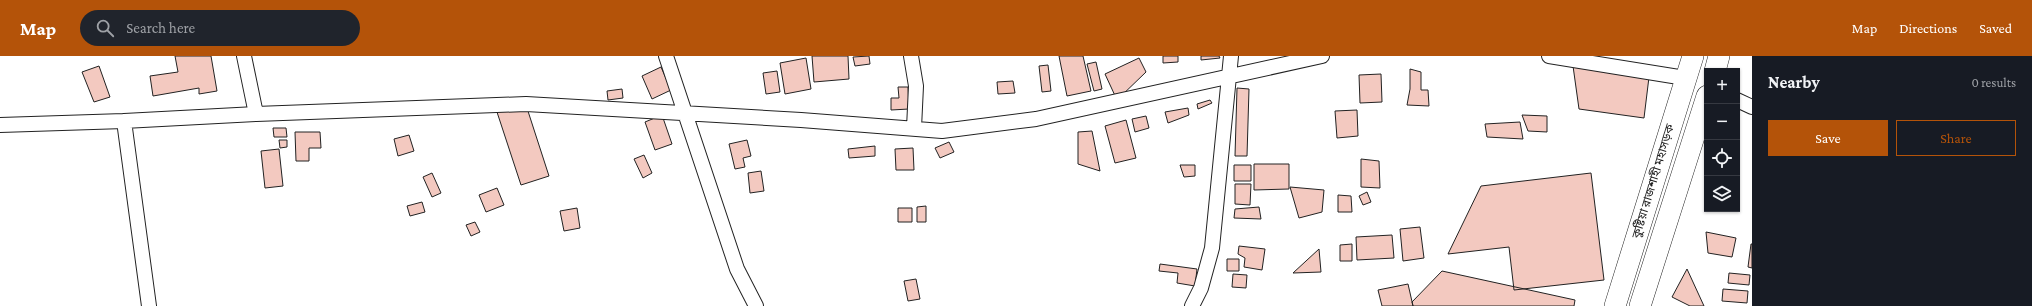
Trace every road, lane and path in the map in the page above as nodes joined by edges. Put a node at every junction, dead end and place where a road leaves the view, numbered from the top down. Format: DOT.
graph roads {
  1 [pos="244,56"];
  2 [pos="666,56"];
  3 [pos="911,56"];
  4 [pos="1231,56"];
  5 [pos="1322,56"];
  6 [pos="1550,56"];
  7 [pos="1693,56"];
  8 [pos="1719,56"];
  9 [pos="1716,68"];
  10 [pos="1230,77"];
  11 [pos="1685,78"];
  12 [pos="1740,101"];
  13 [pos="1704,104"];
  14 [pos="1752,107"];
  15 [pos="686,113"];
  16 [pos="256,114"];
  17 [pos="124,121"];
  18 [pos="0,125"];
  19 [pos="914,128"];
  20 [pos="149,306"];
  21 [pos="756,306"];
  22 [pos="1192,306"];
  23 [pos="1615,306"];
  24 [pos="1640,306"];
  1 -- 16 [label="street"];
  2 -- 15 [label="street"];
  3 -- 19 [label="street"];
  4 -- 10 [label="street"];
  5 -- 10 [label="street"];
  6 -- 11 [label="street"];
  7 -- 11 [label="highway, কুষ্টিয়া রাজশাহী মহাসড়ক"];
  8 -- 9 [label="highway"];
  10 -- 19 [label="street"];
  10 -- 22 [label="street"];
  11 -- 23 [label="highway, কুষ্টিয়া রাজশাহী মহাসড়ক"];
  12 -- 14 [label="street"];
  13 -- 24 [label="highway, কুষ্টিয়া রাজশাহী মহাসড়ক"];
  15 -- 16 [label="street"];
  15 -- 19 [label="street"];
  15 -- 21 [label="street"];
  16 -- 17 [label="street"];
  17 -- 18 [label="street"];
  17 -- 20 [label="street"];
}
